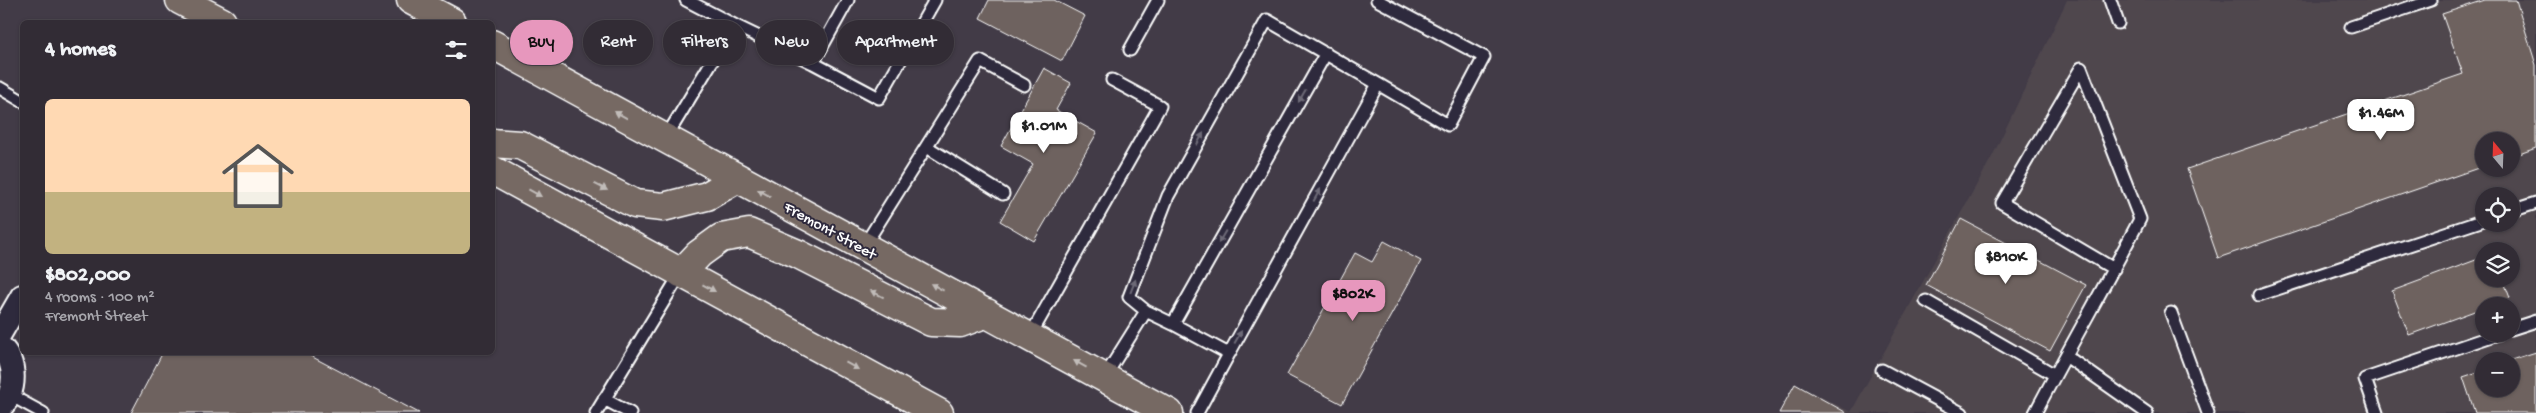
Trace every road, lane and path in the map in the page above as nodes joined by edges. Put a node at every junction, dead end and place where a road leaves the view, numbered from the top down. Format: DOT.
graph roads {
  1 [pos="411,0"];
  2 [pos="686,0"];
  3 [pos="848,0"];
  4 [pos="935,0"];
  5 [pos="1158,0"];
  6 [pos="1377,0"];
  7 [pos="2110,0"];
  8 [pos="2431,0"];
  9 [pos="187,10"];
  10 [pos="216,20"];
  11 [pos="448,20"];
  12 [pos="724,20"];
  13 [pos="2118,23"];
  14 [pos="2351,27"];
  15 [pos="827,38"];
  16 [pos="495,46"];
  17 [pos="1130,50"];
  18 [pos="1326,53"];
  19 [pos="710,65"];
  20 [pos="817,65"];
  21 [pos="1112,80"];
  22 [pos="1378,84"];
  23 [pos="1024,85"];
  24 [pos="0,88"];
  25 [pos="20,100"];
  26 [pos="665,138"];
  27 [pos="495,143"];
  28 [pos="927,147"];
  29 [pos="495,172"];
  30 [pos="738,178"];
  31 [pos="1004,194"];
  32 [pos="2536,203"];
  33 [pos="2520,208"];
  34 [pos="2475,223"];
  35 [pos="864,247"];
  36 [pos="2114,269"];
  37 [pos="681,273"];
  38 [pos="2259,295"];
  39 [pos="20,299"];
  40 [pos="1926,301"];
  41 [pos="1146,311"];
  42 [pos="2171,313"];
  43 [pos="987,314"];
  44 [pos="2536,320"];
  45 [pos="1173,324"];
  46 [pos="2520,326"];
  47 [pos="0,334"];
  48 [pos="1030,336"];
  49 [pos="2475,342"];
  50 [pos="0,346"];
  51 [pos="1229,354"];
  52 [pos="2066,356"];
  53 [pos="1882,370"];
  54 [pos="2055,375"];
  55 [pos="1104,378"];
  56 [pos="604,399"];
  57 [pos="5,401"];
  58 [pos="43,413"];
  59 [pos="596,413"];
  60 [pos="630,413"];
  61 [pos="939,413"];
  62 [pos="1169,413"];
  63 [pos="1197,413"];
  64 [pos="1962,413"];
  65 [pos="2035,413"];
  66 [pos="2147,413"];
  67 [pos="2208,413"];
  68 [pos="2377,413"];
  1 -- 11 [label="main road"];
  2 -- 12 [label="lane"];
  3 -- 15 [label="lane"];
  4 -- 20 [label="lane"];
  5 -- 17 [label="lane"];
  6 -- 22 [label="lane"];
  7 -- 13 [label="lane"];
  8 -- 14 [label="lane"];
  9 -- 10 [label="main road"];
  26 -- 16 [label="main road, Fremont Street, one-way"];
  18 -- 22 [label="lane"];
  41 -- 18 [label="lane, one-way"];
  18 -- 45 [label="lane, one-way"];
  19 -- 26 [label="lane"];
  21 -- 48 [label="lane"];
  51 -- 22 [label="lane, one-way"];
  23 -- 28 [label="lane"];
  24 -- 25 [label="lane"];
  26 -- 30 [label="main road, Fremont Street"];
  27 -- 30 [label="main road, one-way"];
  28 -- 31 [label="lane"];
  28 -- 35 [label="lane"];
  29 -- 37 [label="main road, one-way"];
  35 -- 30 [label="main road, Fremont Street, one-way"];
  32 -- 33 [label="lane"];
  34 -- 38 [label="lane"];
  43 -- 35 [label="main road, Fremont Street, one-way"];
  36 -- 36 [label="lane"];
  36 -- 52 [label="lane"];
  43 -- 37 [label="main road, one-way"];
  37 -- 56 [label="lane"];
  37 -- 61 [label="main road, one-way"];
  39 -- 47 [label="street"];
  40 -- 54 [label="lane"];
  41 -- 45 [label="lane"];
  41 -- 55 [label="lane"];
  42 -- 67 [label="lane"];
  43 -- 48 [label="main road, Fremont Street"];
  44 -- 46 [label="lane"];
  45 -- 51 [label="lane"];
  55 -- 48 [label="main road, Fremont Street, one-way"];
  49 -- 68 [label="lane"];
  50 -- 57 [label="street"];
  51 -- 63 [label="lane"];
  52 -- 54 [label="lane"];
  52 -- 66 [label="lane"];
  53 -- 64 [label="lane"];
  54 -- 65 [label="lane"];
  55 -- 62 [label="main road, Fremont Street"];
  56 -- 59 [label="lane"];
  56 -- 60 [label="lane"];
  57 -- 58 [label="lane"];
}
